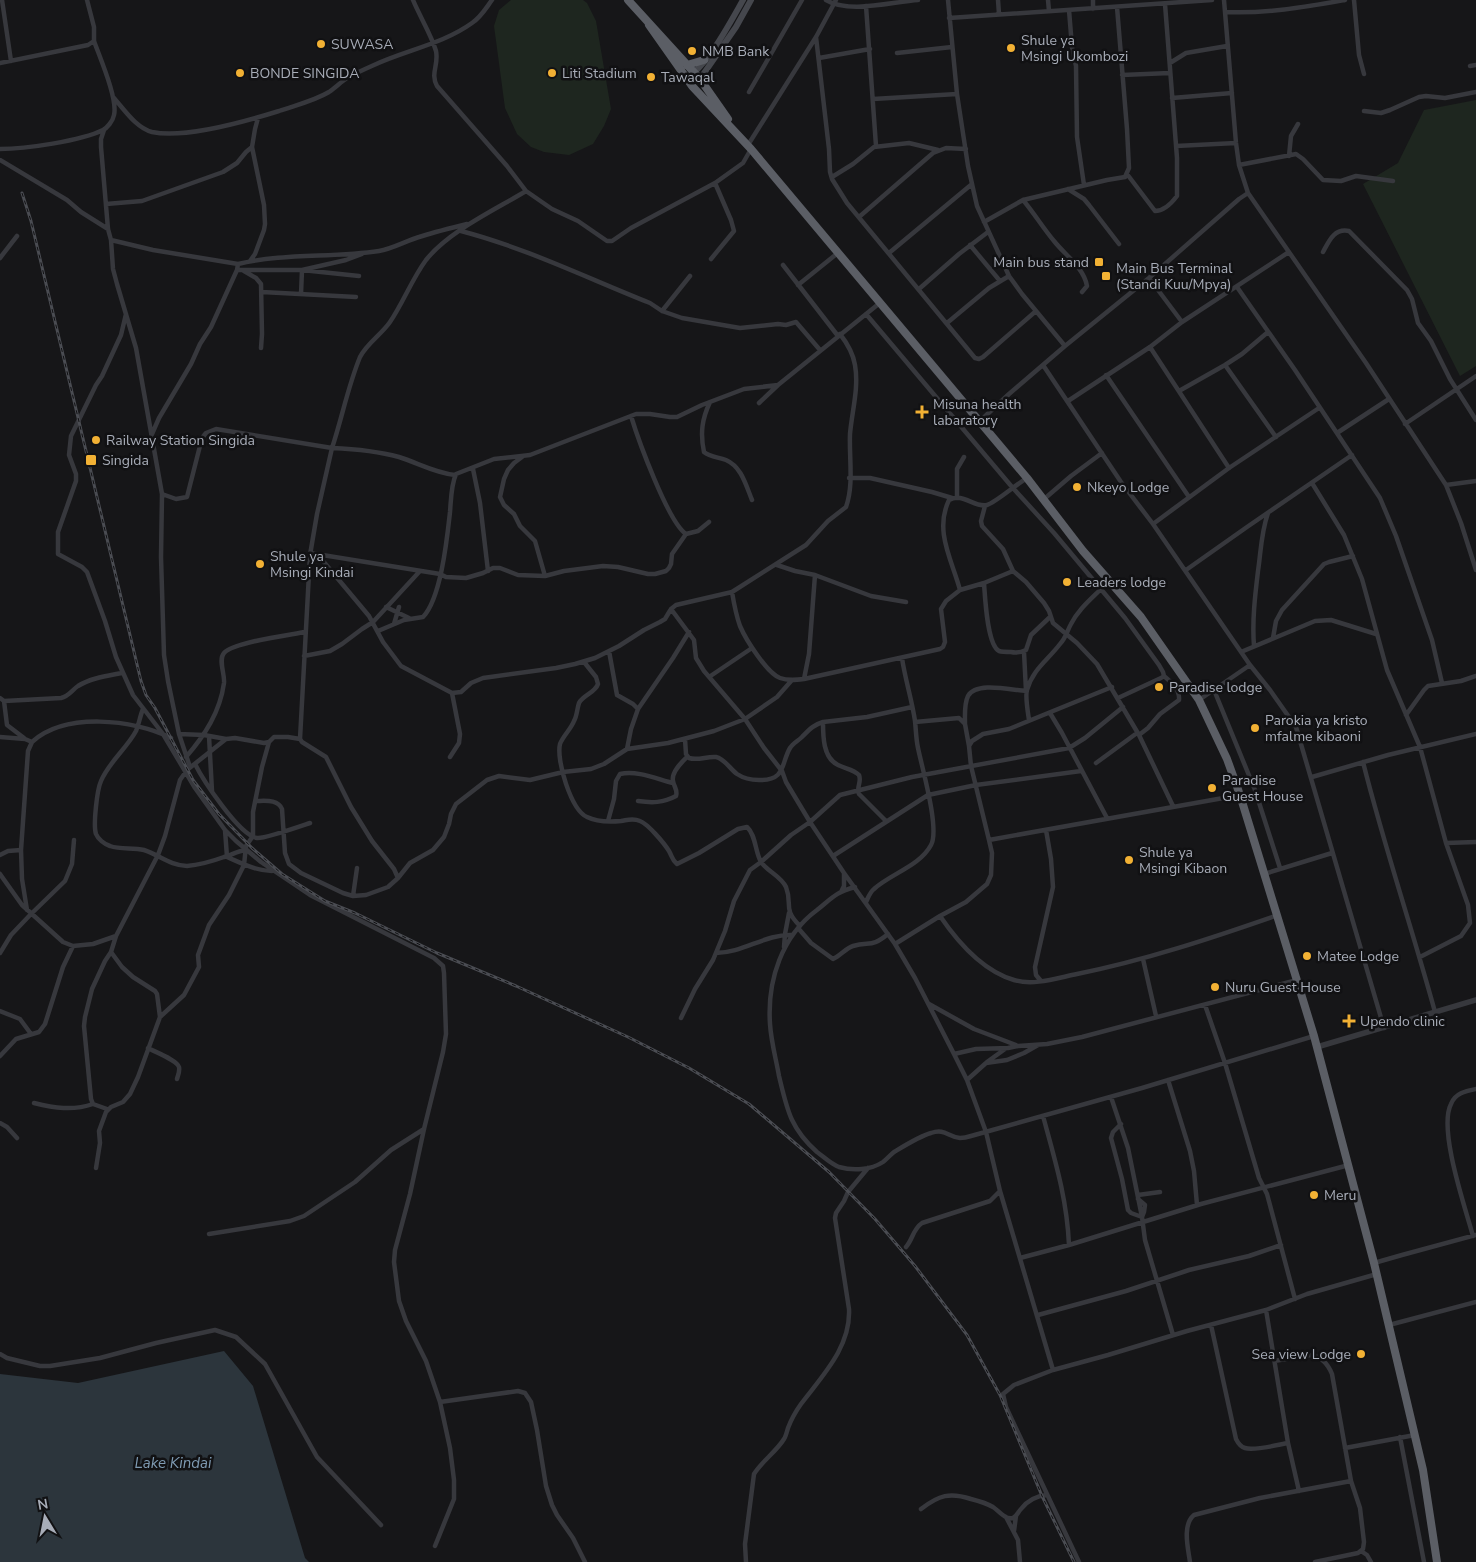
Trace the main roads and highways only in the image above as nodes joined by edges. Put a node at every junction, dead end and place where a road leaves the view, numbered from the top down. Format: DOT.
graph roads {
  1 [pos="628,0"];
  2 [pos="743,0"];
  3 [pos="751,0"];
  4 [pos="649,25"];
  5 [pos="704,60"];
  6 [pos="687,66"];
  7 [pos="694,73"];
  8 [pos="686,78"];
  9 [pos="700,79"];
  10 [pos="737,133"];
  11 [pos="1437,1562"];
  1 -- 4 [label="highway"];
  2 -- 5 [label="main road"];
  3 -- 9 [label="main road"];
  4 -- 6 [label="highway"];
  4 -- 8 [label="highway"];
  5 -- 6 [label="highway"];
  5 -- 7 [label="main road"];
  6 -- 7 [label="highway"];
  7 -- 8 [label="main road"];
  7 -- 9 [label="highway"];
  8 -- 10 [label="highway"];
  9 -- 10 [label="highway"];
  10 -- 11 [label="highway"];
}
